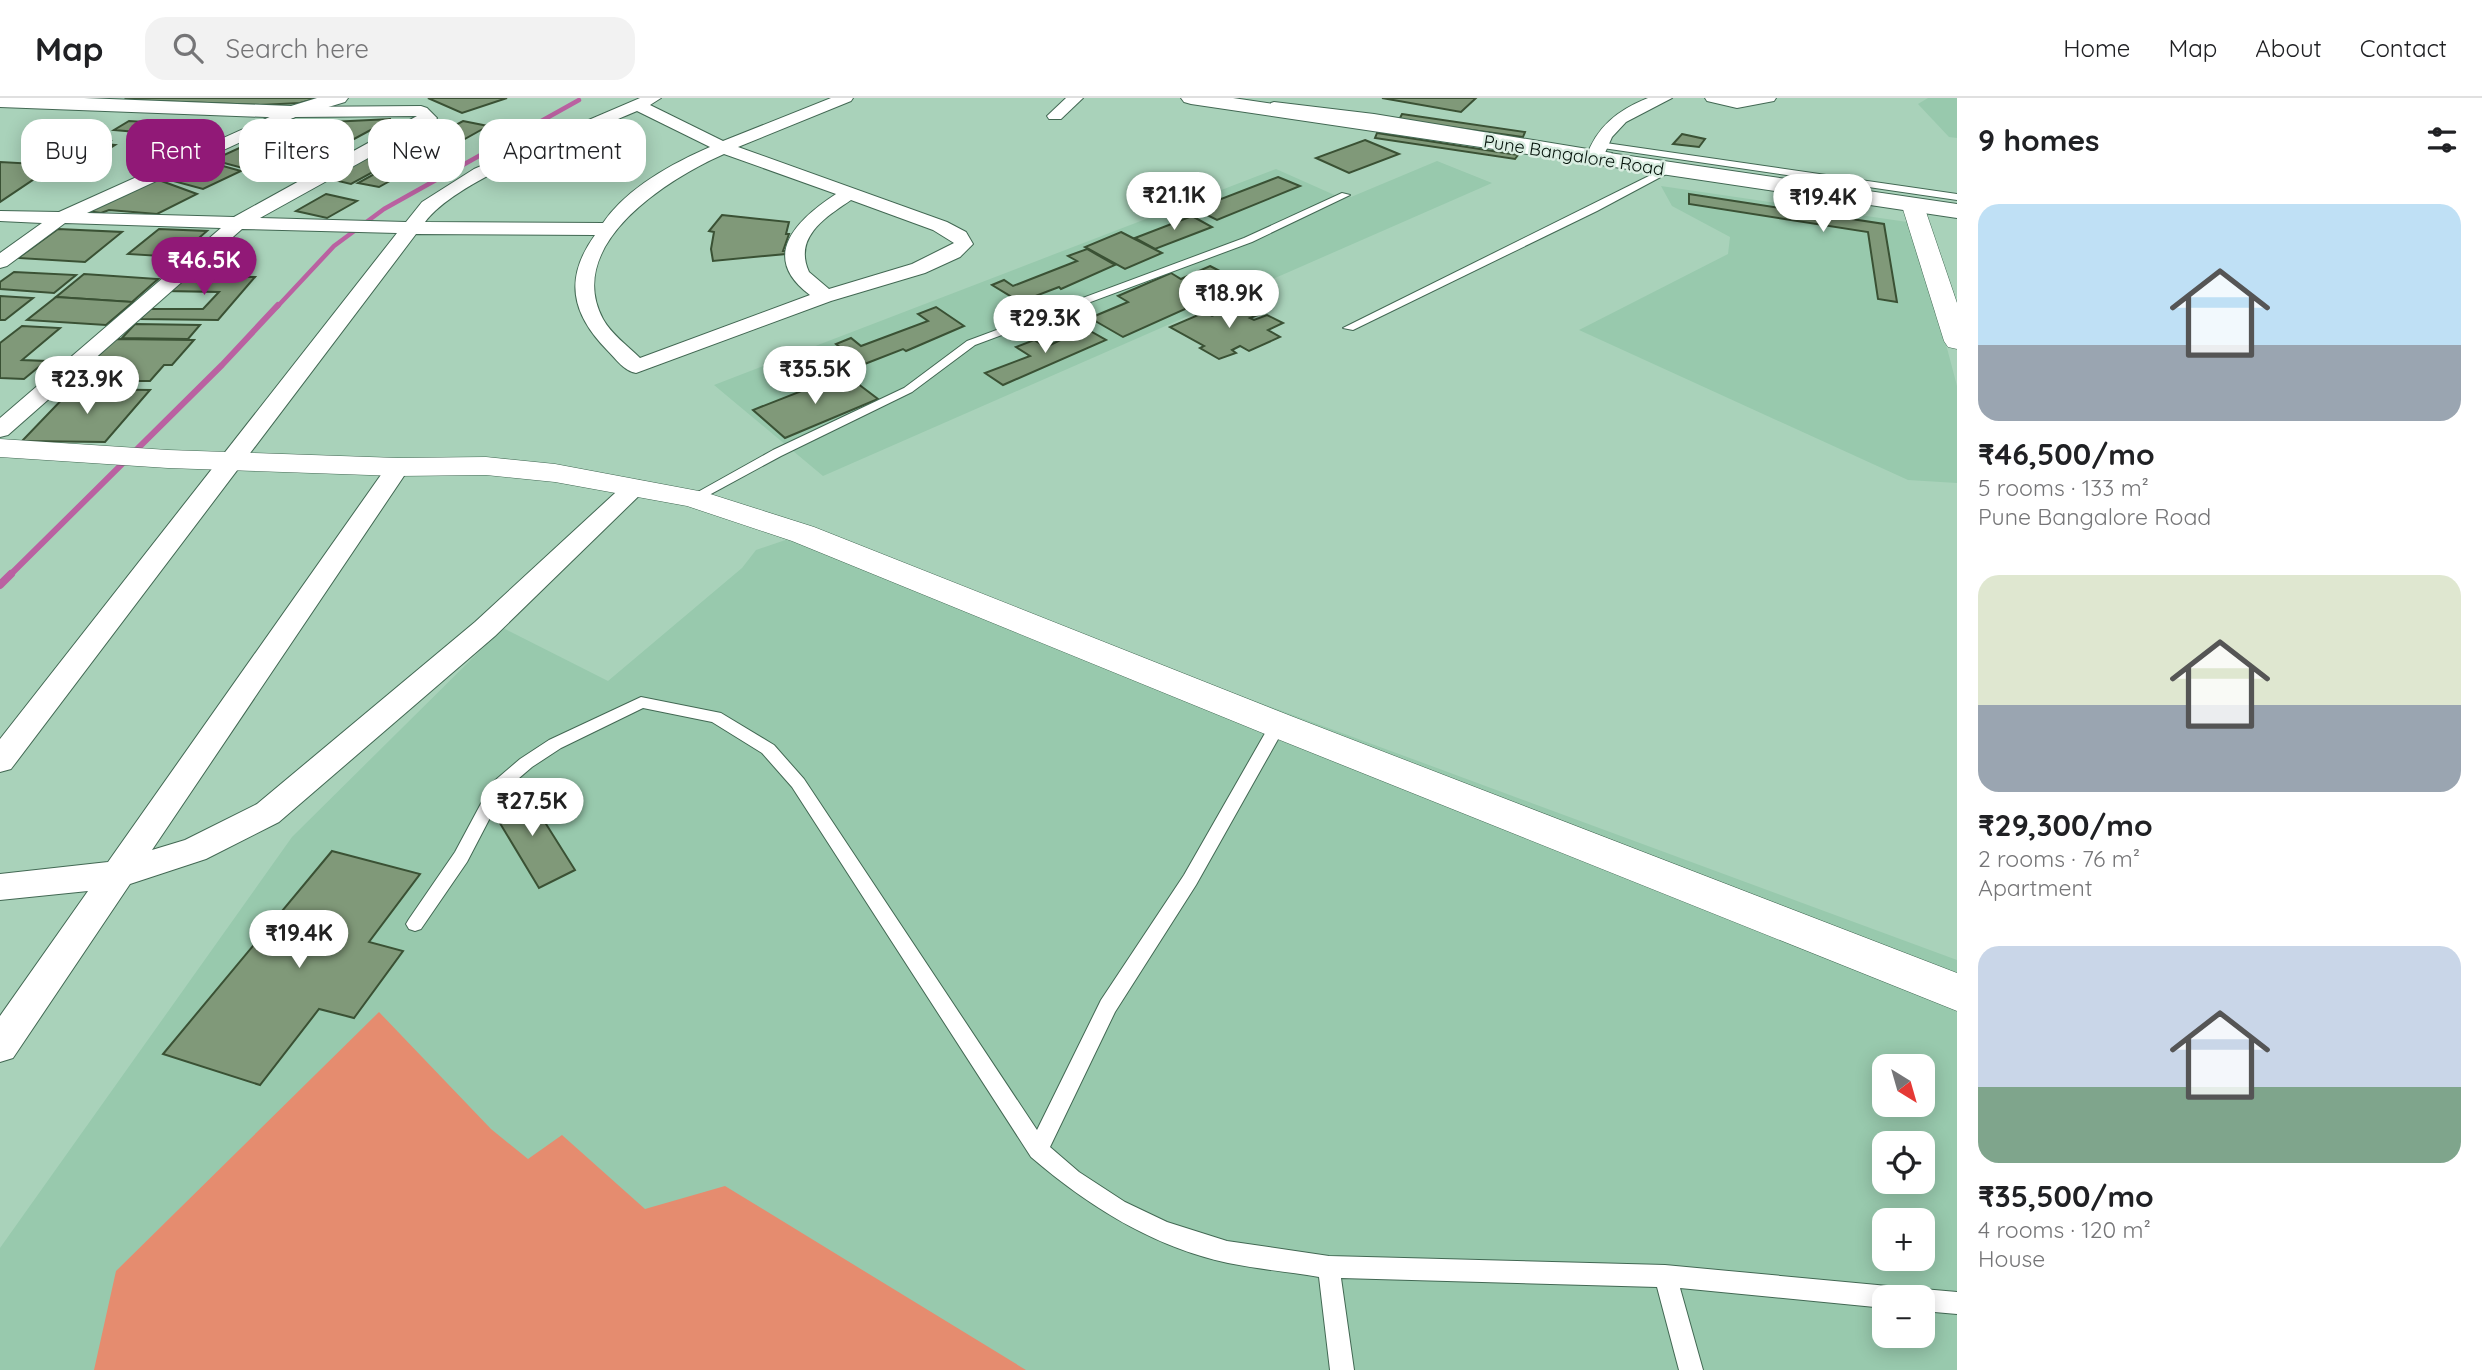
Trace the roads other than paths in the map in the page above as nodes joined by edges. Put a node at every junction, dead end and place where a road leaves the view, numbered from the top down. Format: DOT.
graph roads {
  1 [pos="338,98"];
  2 [pos="845,98"];
  3 [pos="1075,98"];
  4 [pos="1191,98"];
  5 [pos="1226,98"];
  6 [pos="1281,98"];
  7 [pos="1330,98"];
  8 [pos="1664,98"];
  9 [pos="1713,98"];
  10 [pos="1768,98"];
  11 [pos="0,101"];
  12 [pos="645,102"];
  13 [pos="292,112"];
  14 [pos="1055,116"];
  15 [pos="724,148"];
  16 [pos="1597,148"];
  17 [pos="1667,170"];
  18 [pos="1957,191"];
  19 [pos="848,194"];
  20 [pos="1345,195"];
  21 [pos="1957,197"];
  22 [pos="1957,204"];
  23 [pos="1913,206"];
  24 [pos="1957,211"];
  25 [pos="0,216"];
  26 [pos="59,219"];
  27 [pos="239,222"];
  28 [pos="402,228"];
  29 [pos="605,229"];
  30 [pos="0,262"];
  31 [pos="826,296"];
  32 [pos="1349,328"];
  33 [pos="1957,341"];
  34 [pos="0,430"];
  35 [pos="0,448"];
  36 [pos="90,454"];
  37 [pos="168,459"];
  38 [pos="231,461"];
  39 [pos="398,467"];
  40 [pos="636,487"];
  41 [pos="694,498"];
  42 [pos="1278,725"];
  43 [pos="0,761"];
  44 [pos="119,874"];
  45 [pos="0,887"];
  46 [pos="415,924"];
  47 [pos="1957,992"];
  48 [pos="0,1046"];
  49 [pos="1038,1150"];
  50 [pos="1329,1268"];
  51 [pos="1665,1276"];
  52 [pos="1872,1295"];
  53 [pos="1935,1301"];
  54 [pos="1957,1303"];
  55 [pos="1342,1370"];
  56 [pos="1691,1370"];
  1 -- 13 [label="main road"];
  2 -- 15 [label="street"];
  3 -- 14 [label="street"];
  4 -- 16 [label="main road, Pune Bangalore Road"];
  5 -- 16 [label="lane"];
  6 -- 16 [label="lane"];
  7 -- 16 [label="main road, Pune Bangalore Road"];
  8 -- 16 [label="street"];
  9 -- 10 [label="street"];
  11 -- 13 [label="main road"];
  12 -- 15 [label="street"];
  12 -- 28 [label="street"];
  13 -- 26 [label="street"];
  13 -- 27 [label="street"];
  15 -- 19 [label="street"];
  15 -- 29 [label="street"];
  16 -- 17 [label="main road, Pune Bangalore Road"];
  16 -- 18 [label="main road, Pune Bangalore Road"];
  16 -- 21 [label="lane"];
  16 -- 22 [label="lane"];
  17 -- 23 [label="main road, Pune Bangalore Road"];
  17 -- 32 [label="lane"];
  19 -- 31 [label="street"];
  19 -- 31 [label="street"];
  20 -- 41 [label="lane"];
  23 -- 24 [label="main road, Pune Bangalore Road"];
  23 -- 33 [label="street"];
  25 -- 26 [label="street"];
  26 -- 27 [label="street"];
  26 -- 30 [label="street"];
  27 -- 28 [label="street"];
  27 -- 34 [label="street"];
  28 -- 29 [label="street"];
  28 -- 38 [label="street"];
  29 -- 31 [label="street"];
  35 -- 36 [label="street"];
  36 -- 37 [label="street"];
  37 -- 38 [label="street"];
  38 -- 39 [label="street"];
  38 -- 43 [label="street"];
  39 -- 40 [label="street"];
  39 -- 44 [label="street"];
  40 -- 41 [label="street"];
  40 -- 44 [label="street"];
  41 -- 42 [label="street"];
  42 -- 47 [label="street"];
  42 -- 49 [label="lane"];
  44 -- 45 [label="street"];
  44 -- 48 [label="street"];
  46 -- 49 [label="lane"];
  49 -- 50 [label="lane"];
  50 -- 51 [label="lane"];
  50 -- 55 [label="lane"];
  51 -- 52 [label="lane"];
  51 -- 56 [label="lane"];
  53 -- 54 [label="lane"];
}
